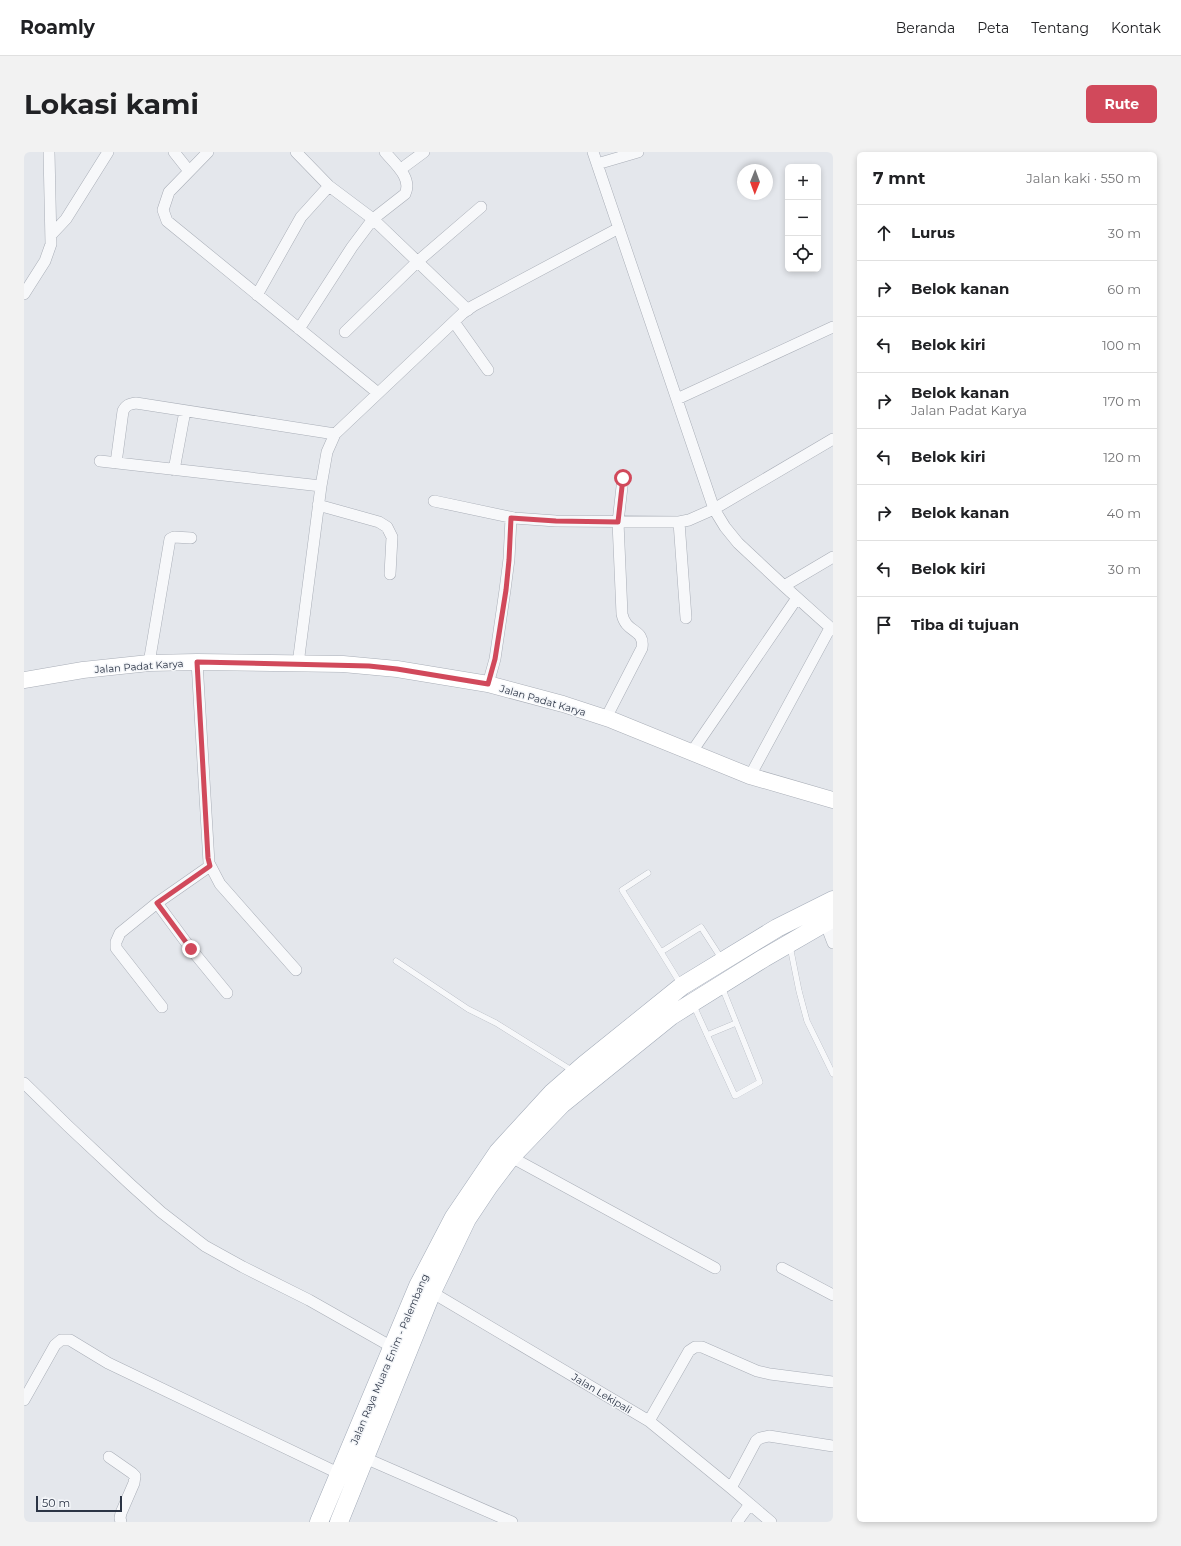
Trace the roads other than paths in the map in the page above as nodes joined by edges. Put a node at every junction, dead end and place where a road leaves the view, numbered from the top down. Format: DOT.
graph roads {
  1 [pos="49,152"];
  2 [pos="108,152"];
  3 [pos="174,152"];
  4 [pos="208,152"];
  5 [pos="296,152"];
  6 [pos="385,152"];
  7 [pos="424,152"];
  8 [pos="593,152"];
  9 [pos="638,152"];
  10 [pos="597,164"];
  11 [pos="401,170"];
  12 [pos="189,171"];
  13 [pos="330,186"];
  14 [pos="481,207"];
  15 [pos="373,219"];
  16 [pos="619,228"];
  17 [pos="51,235"];
  18 [pos="417,262"];
  19 [pos="24,294"];
  20 [pos="258,295"];
  21 [pos="468,310"];
  22 [pos="454,322"];
  23 [pos="833,327"];
  24 [pos="299,329"];
  25 [pos="345,332"];
  26 [pos="488,370"];
  27 [pos="378,393"];
  28 [pos="677,399"];
  29 [pos="185,411"];
  30 [pos="335,434"];
  31 [pos="833,439"];
  32 [pos="100,461"];
  33 [pos="116,463"];
  34 [pos="174,470"];
  35 [pos="623,478"];
  36 [pos="321,486"];
  37 [pos="434,501"];
  38 [pos="318,505"];
  39 [pos="714,509"];
  40 [pos="511,518"];
  41 [pos="618,522"];
  42 [pos="679,522"];
  43 [pos="191,538"];
  44 [pos="833,558"];
  45 [pos="390,574"];
  46 [pos="784,586"];
  47 [pos="797,598"];
  48 [pos="686,618"];
  49 [pos="832,629"];
  50 [pos="197,662"];
  51 [pos="149,663"];
  52 [pos="298,664"];
  53 [pos="24,680"];
  54 [pos="488,684"];
  55 [pos="606,718"];
  56 [pos="691,753"];
  57 [pos="750,776"];
  58 [pos="833,800"];
  59 [pos="210,866"];
  60 [pos="648,873"];
  61 [pos="833,900"];
  62 [pos="157,903"];
  63 [pos="829,920"];
  64 [pos="790,943"];
  65 [pos="833,943"];
  66 [pos="661,952"];
  67 [pos="723,961"];
  68 [pos="396,962"];
  69 [pos="296,970"];
  70 [pos="721,985"];
  71 [pos="228,993"];
  72 [pos="687,995"];
  73 [pos="162,1007"];
  74 [pos="736,1023"];
  75 [pos="707,1036"];
  76 [pos="575,1072"];
  77 [pos="833,1074"];
  78 [pos="24,1083"];
  79 [pos="511,1157"];
  80 [pos="715,1268"];
  81 [pos="782,1268"];
  82 [pos="425,1289"];
  83 [pos="833,1295"];
  84 [pos="392,1347"];
  85 [pos="833,1382"];
  86 [pos="24,1400"];
  87 [pos="649,1421"];
  88 [pos="833,1446"];
  89 [pos="109,1457"];
  90 [pos="364,1458"];
  91 [pos="340,1474"];
  92 [pos="731,1488"];
  93 [pos="750,1504"];
  94 [pos="121,1522"];
  95 [pos="319,1522"];
  96 [pos="339,1522"];
  97 [pos="512,1522"];
  98 [pos="737,1522"];
  99 [pos="771,1522"];
  1 -- 17 [label="street"];
  2 -- 17 [label="street"];
  3 -- 12 [label="street"];
  4 -- 12 [label="street"];
  5 -- 13 [label="street"];
  6 -- 11 [label="street"];
  7 -- 11 [label="street"];
  8 -- 10 [label="street"];
  9 -- 10 [label="street"];
  10 -- 16 [label="street"];
  11 -- 15 [label="street"];
  12 -- 20 [label="street"];
  13 -- 15 [label="street"];
  13 -- 20 [label="street"];
  14 -- 18 [label="street"];
  15 -- 18 [label="street"];
  15 -- 24 [label="street"];
  16 -- 21 [label="street"];
  16 -- 28 [label="street"];
  17 -- 19 [label="street"];
  18 -- 21 [label="street"];
  18 -- 25 [label="street"];
  20 -- 24 [label="street"];
  21 -- 22 [label="street"];
  22 -- 26 [label="street"];
  22 -- 27 [label="street"];
  23 -- 28 [label="street"];
  24 -- 27 [label="street"];
  27 -- 30 [label="street"];
  28 -- 39 [label="street"];
  29 -- 30 [label="street"];
  29 -- 33 [label="street"];
  29 -- 34 [label="street"];
  30 -- 36 [label="street"];
  31 -- 39 [label="street"];
  32 -- 33 [label="street"];
  33 -- 34 [label="street"];
  34 -- 36 [label="street"];
  35 -- 41 [label="street"];
  36 -- 38 [label="street"];
  37 -- 40 [label="street"];
  38 -- 45 [label="street"];
  38 -- 52 [label="street"];
  39 -- 42 [label="street"];
  39 -- 46 [label="street"];
  40 -- 41 [label="street"];
  40 -- 54 [label="street"];
  41 -- 42 [label="street"];
  41 -- 55 [label="street"];
  42 -- 48 [label="street"];
  43 -- 51 [label="street"];
  44 -- 46 [label="street"];
  46 -- 47 [label="street"];
  47 -- 49 [label="street"];
  47 -- 56 [label="street"];
  49 -- 57 [label="street"];
  50 -- 51 [label="street, Jalan Padat Karya"];
  50 -- 52 [label="street, Jalan Padat Karya"];
  50 -- 59 [label="street"];
  51 -- 53 [label="street, Jalan Padat Karya"];
  52 -- 54 [label="street, Jalan Padat Karya"];
  54 -- 55 [label="street, Jalan Padat Karya"];
  55 -- 56 [label="street, Jalan Padat Karya"];
  56 -- 57 [label="street, Jalan Padat Karya"];
  57 -- 58 [label="street, Jalan Padat Karya"];
  59 -- 62 [label="street"];
  59 -- 69 [label="street"];
  60 -- 66 [label="lane"];
  61 -- 67 [label="main road, Jalan Raya Muara Enim - Palembang"];
  62 -- 71 [label="street"];
  62 -- 73 [label="street"];
  63 -- 64 [label="main road, Jalan Raya Muara Enim - Palembang"];
  63 -- 65 [label="street"];
  64 -- 70 [label="main road, Jalan Raya Muara Enim - Palembang"];
  64 -- 77 [label="lane"];
  66 -- 67 [label="lane"];
  66 -- 72 [label="lane"];
  67 -- 72 [label="main road, Jalan Raya Muara Enim - Palembang"];
  68 -- 76 [label="lane"];
  70 -- 72 [label="main road, Jalan Raya Muara Enim - Palembang"];
  70 -- 74 [label="lane"];
  72 -- 75 [label="lane"];
  72 -- 76 [label="main road, Jalan Raya Muara Enim - Palembang"];
  72 -- 79 [label="main road, Jalan Raya Muara Enim - Palembang"];
  74 -- 75 [label="lane"];
  74 -- 75 [label="lane"];
  76 -- 82 [label="main road, Jalan Raya Muara Enim - Palembang"];
  78 -- 84 [label="street"];
  79 -- 80 [label="street"];
  79 -- 82 [label="main road, Jalan Raya Muara Enim - Palembang"];
  81 -- 83 [label="street"];
  82 -- 84 [label="main road, Jalan Raya Muara Enim - Palembang"];
  82 -- 87 [label="street, Jalan Lekipali"];
  82 -- 90 [label="main road, Jalan Raya Muara Enim - Palembang"];
  84 -- 91 [label="main road, Jalan Raya Muara Enim - Palembang"];
  85 -- 87 [label="street"];
  86 -- 91 [label="street"];
  87 -- 92 [label="street, Jalan Lekipali"];
  88 -- 92 [label="street"];
  89 -- 94 [label="street"];
  90 -- 96 [label="main road, Jalan Raya Muara Enim - Palembang"];
  90 -- 97 [label="street"];
  91 -- 95 [label="main road, Jalan Raya Muara Enim - Palembang"];
  92 -- 93 [label="street, Jalan Lekipali"];
  93 -- 98 [label="street"];
  93 -- 99 [label="street, Jalan Lekipali"];
}
